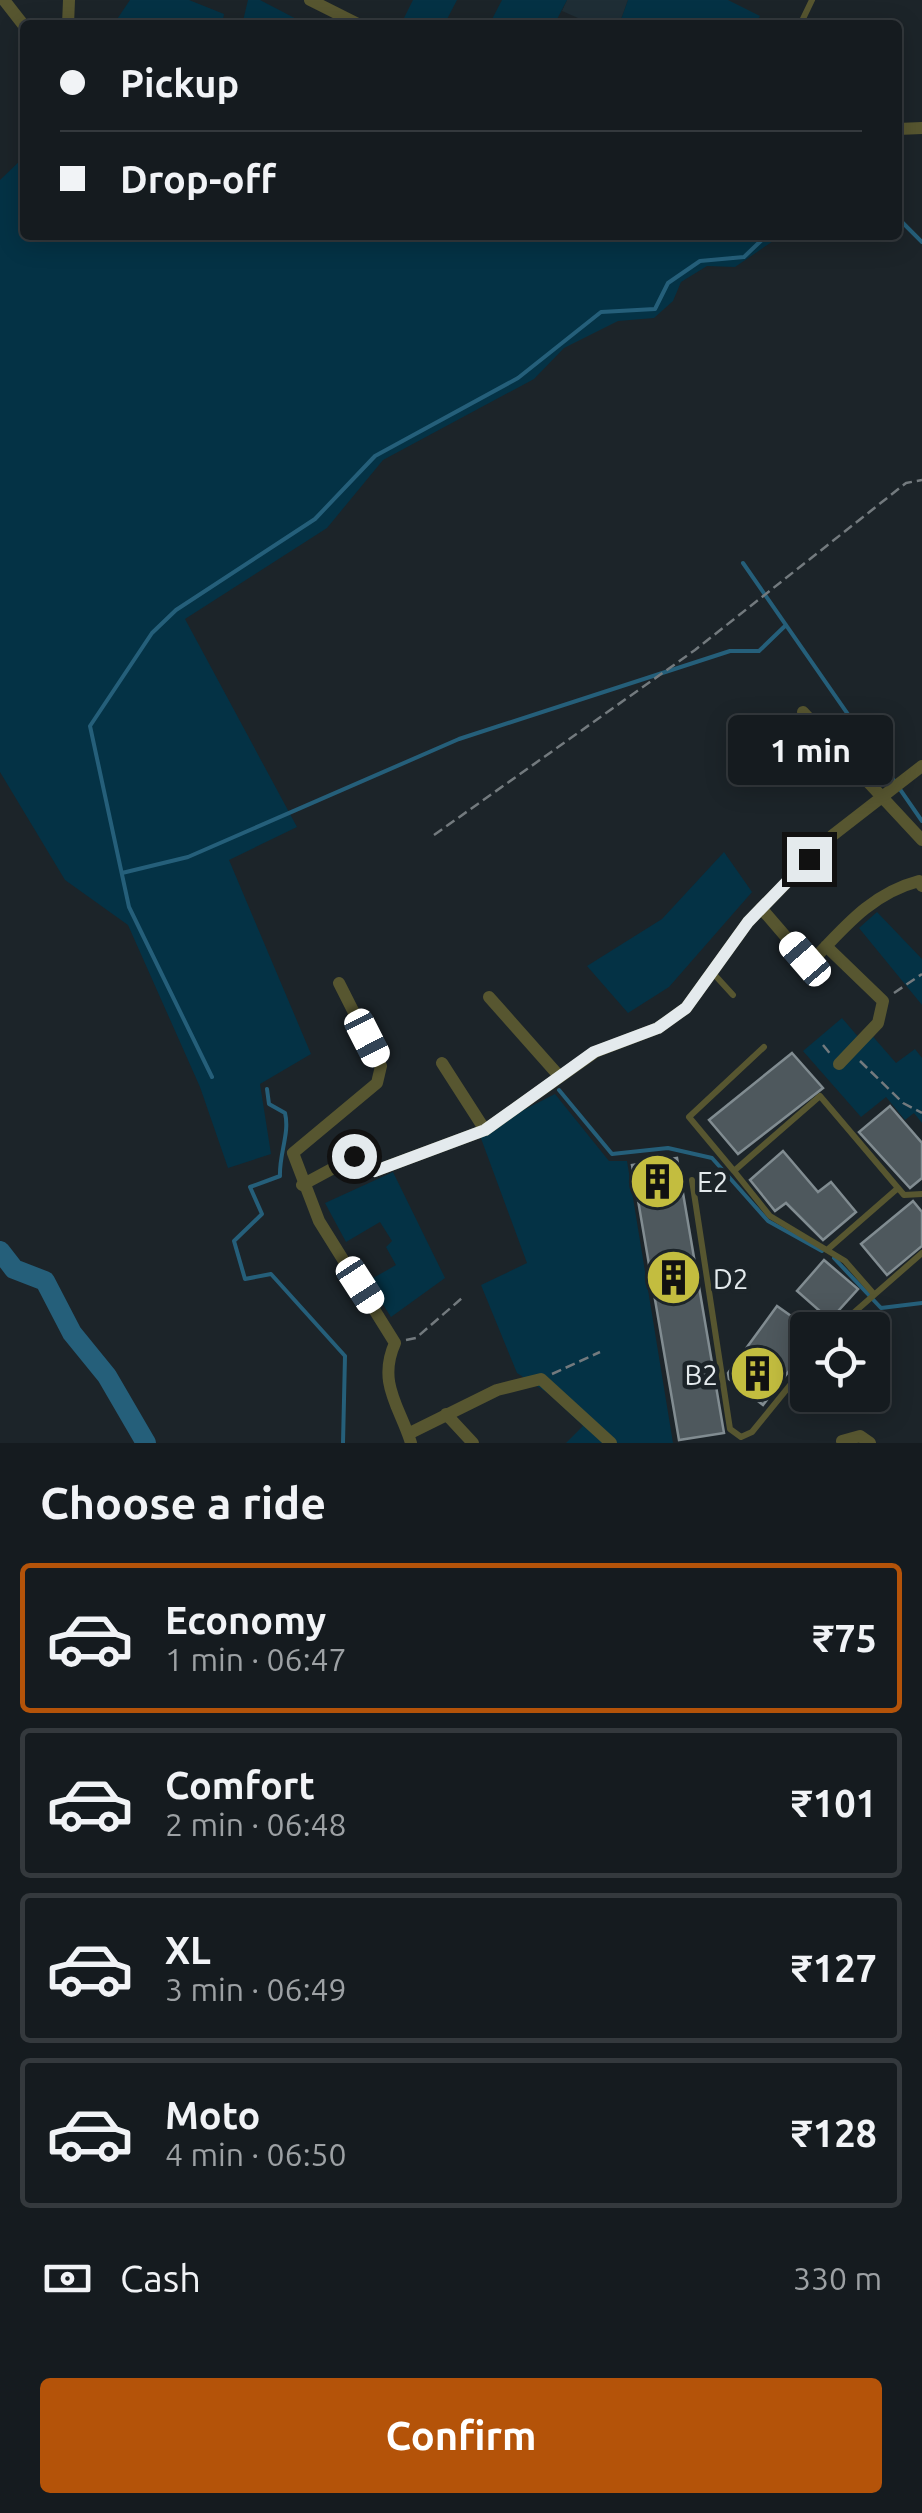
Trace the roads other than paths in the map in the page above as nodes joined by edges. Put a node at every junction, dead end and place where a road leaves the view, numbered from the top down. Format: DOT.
graph roads {
  1 [pos="4,0"];
  2 [pos="310,0"];
  3 [pos="350,20"];
  4 [pos="20,21"];
  5 [pos="804,712"];
  6 [pos="922,766"];
  7 [pos="882,799"];
  8 [pos="922,840"];
  9 [pos="921,882"];
  10 [pos="761,908"];
  11 [pos="826,946"];
  12 [pos="711,972"];
  13 [pos="339,983"];
  14 [pos="733,995"];
  15 [pos="489,996"];
  16 [pos="764,1047"];
  17 [pos="442,1062"];
  18 [pos="839,1064"];
  19 [pos="560,1077"];
  20 [pos="485,1130"];
  21 [pos="734,1171"];
  22 [pos="692,1180"];
  23 [pos="302,1185"];
  24 [pos="898,1188"];
  25 [pos="922,1194"];
  26 [pos="827,1250"];
  27 [pos="922,1253"];
  28 [pos="873,1293"];
  29 [pos="853,1312"];
  30 [pos="790,1385"];
  31 [pos="446,1414"];
  32 [pos="410,1439"];
  33 [pos="842,1441"];
  34 [pos="473,1443"];
  35 [pos="610,1443"];
  36 [pos="870,1443"];
  1 -- 4 [label="street"];
  2 -- 3 [label="street"];
  5 -- 7 [label="street"];
  6 -- 7 [label="street"];
  7 -- 8 [label="street"];
  7 -- 10 [label="street"];
  9 -- 11 [label="street"];
  10 -- 11 [label="street"];
  10 -- 12 [label="street"];
  11 -- 18 [label="street"];
  12 -- 14 [label="lane"];
  12 -- 19 [label="street"];
  13 -- 23 [label="street"];
  15 -- 19 [label="street"];
  16 -- 21 [label="lane"];
  17 -- 20 [label="street"];
  19 -- 20 [label="street"];
  20 -- 23 [label="street"];
  21 -- 24 [label="lane"];
  21 -- 26 [label="lane"];
  22 -- 30 [label="lane"];
  23 -- 32 [label="street"];
  24 -- 25 [label="lane"];
  24 -- 26 [label="lane"];
  26 -- 28 [label="lane"];
  27 -- 28 [label="lane"];
  28 -- 29 [label="lane"];
  31 -- 32 [label="street"];
  31 -- 34 [label="street"];
  31 -- 35 [label="street"];
  33 -- 36 [label="street"];
}
